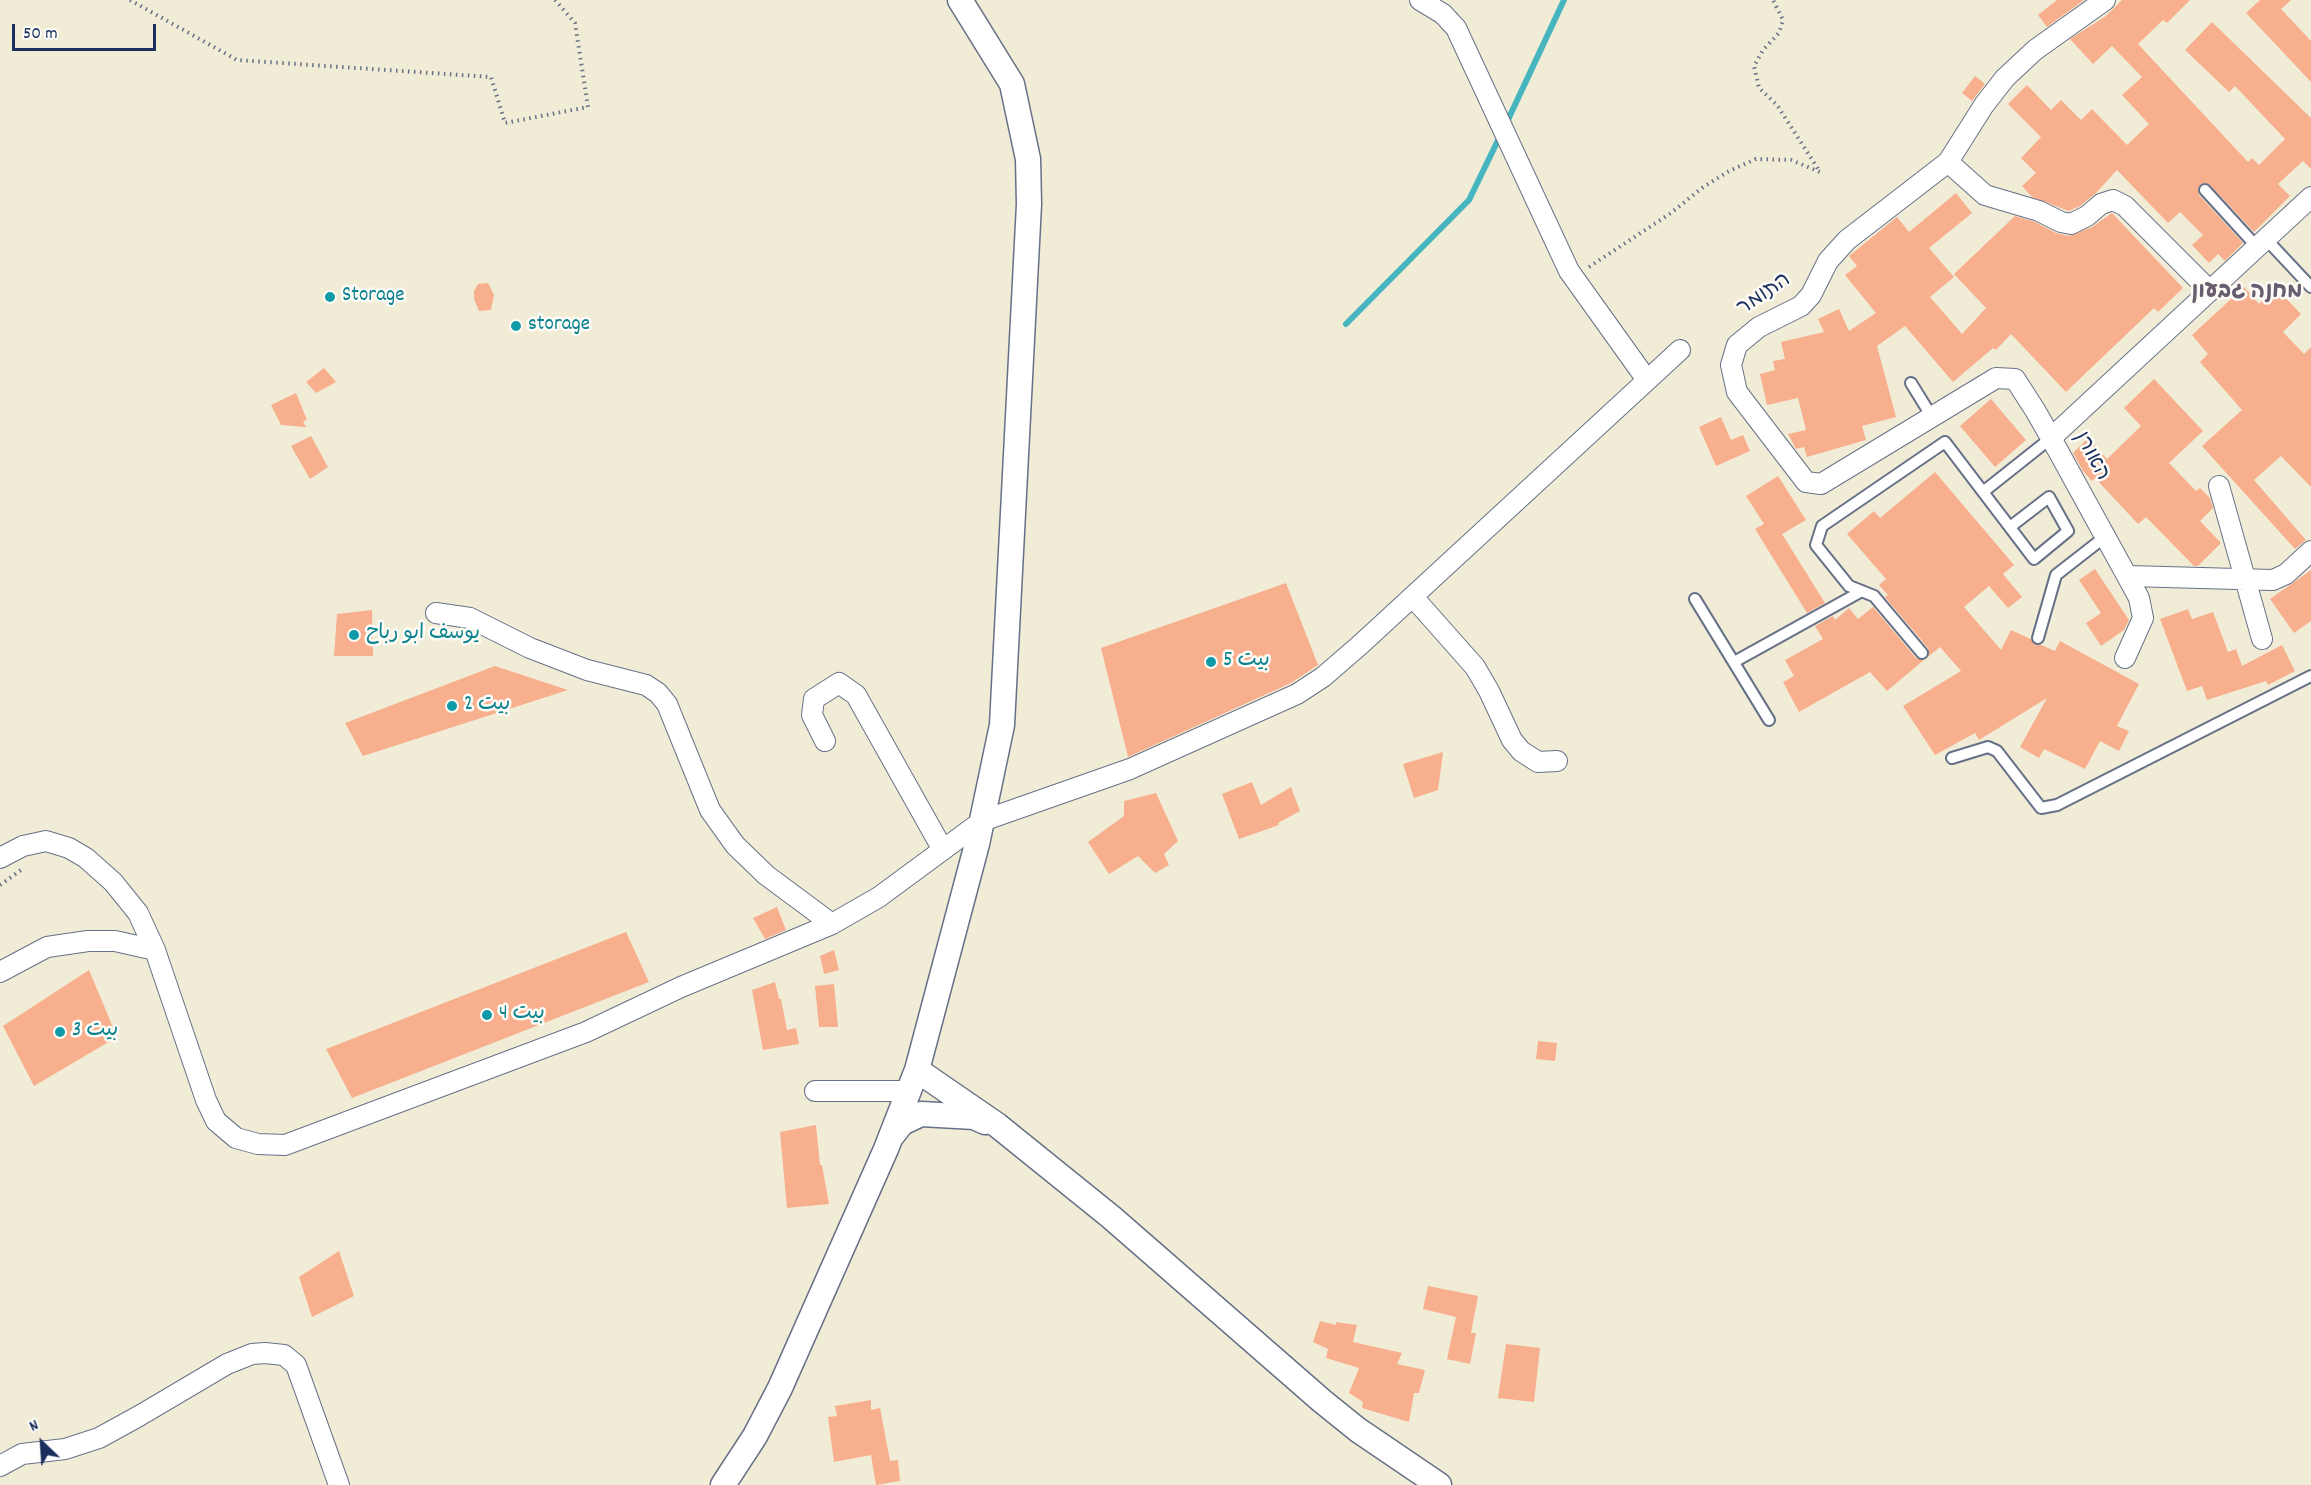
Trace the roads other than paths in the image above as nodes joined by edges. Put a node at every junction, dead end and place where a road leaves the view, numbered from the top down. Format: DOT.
graph roads {
  1 [pos="960,0"];
  2 [pos="1419,0"];
  3 [pos="2105,0"];
  4 [pos="1948,162"];
  5 [pos="2205,190"];
  6 [pos="2311,197"];
  7 [pos="2261,243"];
  8 [pos="2311,287"];
  9 [pos="2210,291"];
  10 [pos="1680,350"];
  11 [pos="1647,380"];
  12 [pos="1911,383"];
  13 [pos="1932,417"];
  14 [pos="2051,438"];
  15 [pos="2219,486"];
  16 [pos="1983,492"];
  17 [pos="2010,527"];
  18 [pos="2106,536"];
  19 [pos="2311,551"];
  20 [pos="2128,576"];
  21 [pos="2245,578"];
  22 [pos="1862,591"];
  23 [pos="1413,597"];
  24 [pos="1695,600"];
  25 [pos="436,613"];
  26 [pos="2038,638"];
  27 [pos="2262,639"];
  28 [pos="1922,653"];
  29 [pos="2125,658"];
  30 [pos="1734,662"];
  31 [pos="2311,676"];
  32 [pos="1769,720"];
  33 [pos="825,741"];
  34 [pos="1952,758"];
  35 [pos="1557,761"];
  36 [pos="982,821"];
  37 [pos="943,849"];
  38 [pos="0,858"];
  39 [pos="832,924"];
  40 [pos="155,950"];
  41 [pos="0,972"];
  42 [pos="913,1081"];
  43 [pos="815,1091"];
  44 [pos="1001,1129"];
  45 [pos="890,1139"];
  46 [pos="0,1466"];
  47 [pos="339,1485"];
  48 [pos="723,1485"];
  49 [pos="1439,1485"];
  1 -- 36 [label="street"];
  2 -- 11 [label="street"];
  3 -- 4 [label="street"];
  4 -- 9 [label="street"];
  4 -- 13 [label="street, התומר"];
  5 -- 7 [label="lane"];
  6 -- 7 [label="street, האורן"];
  7 -- 8 [label="lane"];
  7 -- 9 [label="street, האורן"];
  9 -- 14 [label="street, האורן"];
  10 -- 11 [label="street"];
  11 -- 23 [label="street"];
  12 -- 13 [label="lane"];
  13 -- 14 [label="street, התומר"];
  14 -- 16 [label="lane"];
  14 -- 18 [label="street, האורן"];
  15 -- 21 [label="street"];
  16 -- 17 [label="lane"];
  16 -- 22 [label="lane"];
  17 -- 17 [label="lane"];
  18 -- 20 [label="street, האורן"];
  18 -- 26 [label="lane"];
  19 -- 21 [label="street"];
  20 -- 21 [label="street"];
  20 -- 29 [label="street, האורן"];
  21 -- 27 [label="street"];
  22 -- 28 [label="lane"];
  22 -- 30 [label="lane"];
  23 -- 35 [label="street"];
  23 -- 36 [label="street"];
  24 -- 30 [label="lane"];
  25 -- 39 [label="street"];
  30 -- 32 [label="lane"];
  31 -- 34 [label="lane"];
  33 -- 37 [label="street"];
  36 -- 37 [label="street"];
  36 -- 42 [label="street"];
  37 -- 39 [label="street"];
  38 -- 40 [label="street"];
  39 -- 40 [label="street"];
  40 -- 41 [label="street"];
  42 -- 43 [label="street"];
  42 -- 44 [label="street"];
  42 -- 45 [label="street"];
  44 -- 45 [label="street"];
  44 -- 49 [label="street"];
  45 -- 48 [label="street"];
  46 -- 47 [label="street"];
}
